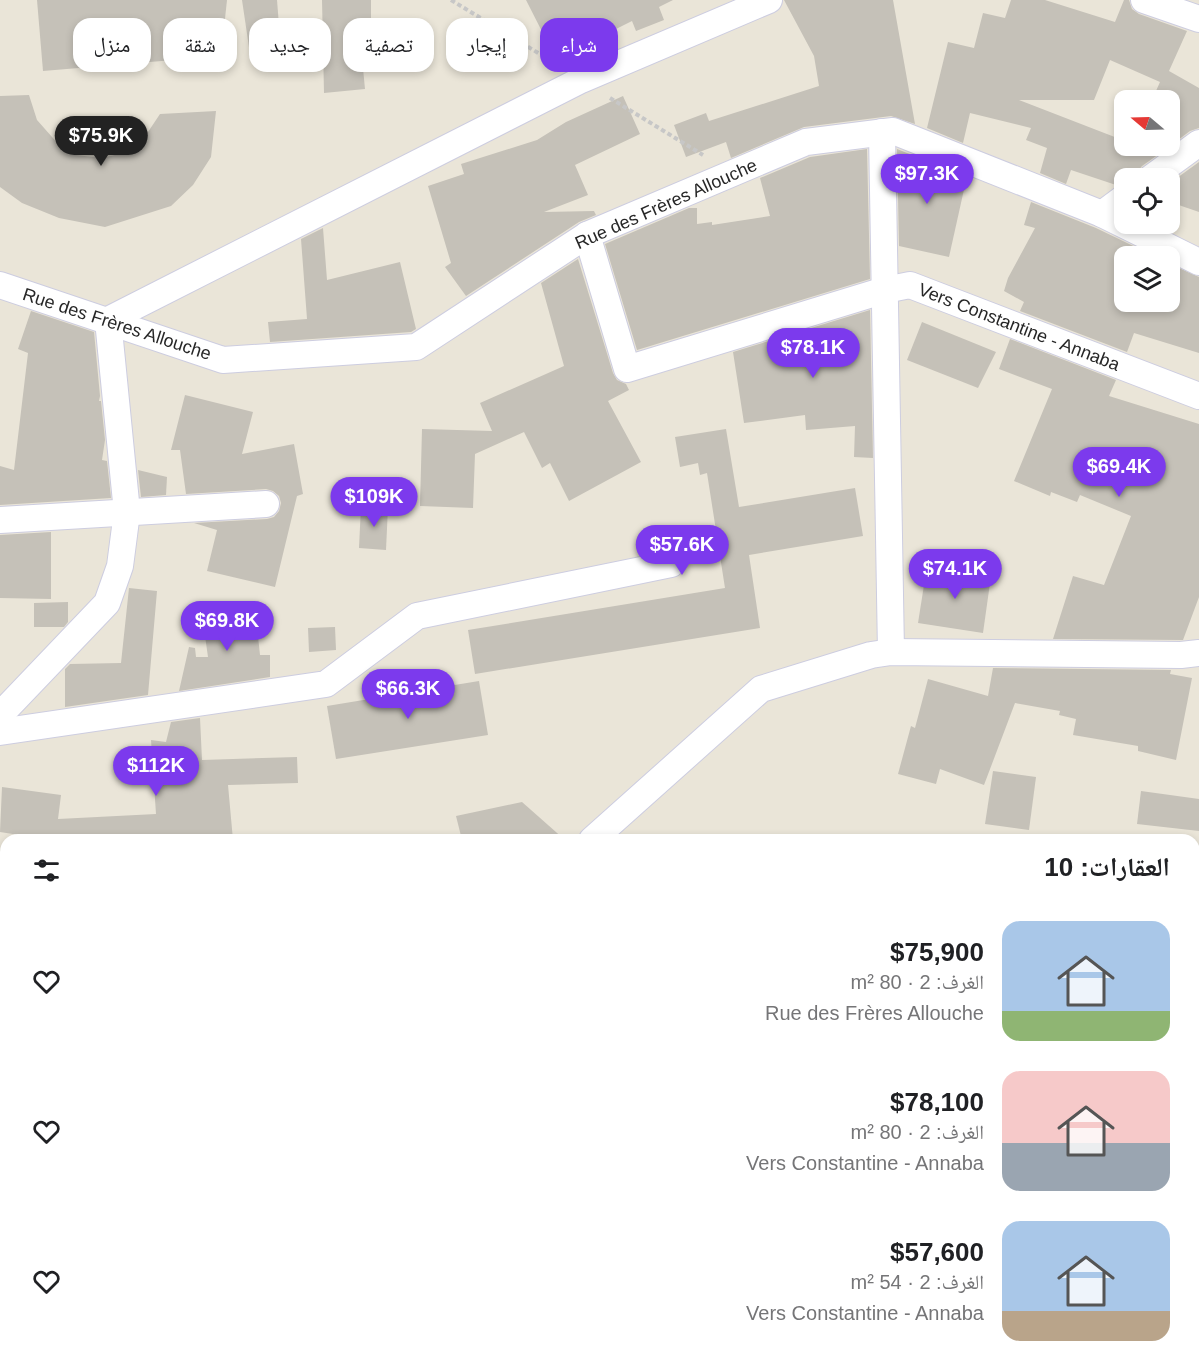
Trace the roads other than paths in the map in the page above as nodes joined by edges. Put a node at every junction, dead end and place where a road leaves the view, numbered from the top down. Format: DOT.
graph roads {
  1 [pos="769,0"];
  2 [pos="1144,0"];
  3 [pos="1199,19"];
  4 [pos="882,132"];
  5 [pos="1199,143"];
  6 [pos="1165,168"];
  7 [pos="1114,205"];
  8 [pos="1102,214"];
  9 [pos="587,235"];
  10 [pos="1194,258"];
  11 [pos="0,285"];
  12 [pos="885,290"];
  13 [pos="108,320"];
  14 [pos="1199,396"];
  15 [pos="266,504"];
  16 [pos="128,512"];
  17 [pos="0,520"];
  18 [pos="671,564"];
  19 [pos="891,652"];
  20 [pos="1199,653"];
  21 [pos="0,715"];
  22 [pos="0,732"];
  23 [pos="599,834"];
  1 -- 13 [label="street"];
  2 -- 3 [label="street"];
  4 -- 8 [label="street, Rue des Frères Allouche"];
  4 -- 9 [label="street, Rue des Frères Allouche"];
  4 -- 12 [label="street"];
  5 -- 6 [label="street"];
  7 -- 8 [label="street"];
  8 -- 10 [label="street, Rue des Frères Allouche"];
  9 -- 12 [label="street, Vers Constantine - Annaba"];
  9 -- 13 [label="street, Rue des Frères Allouche"];
  11 -- 13 [label="street, Rue des Frères Allouche"];
  12 -- 14 [label="street, Vers Constantine - Annaba"];
  12 -- 19 [label="street"];
  13 -- 16 [label="street"];
  15 -- 16 [label="street"];
  16 -- 17 [label="street"];
  16 -- 21 [label="street"];
  18 -- 22 [label="street"];
  19 -- 20 [label="street"];
  19 -- 23 [label="street"];
}
